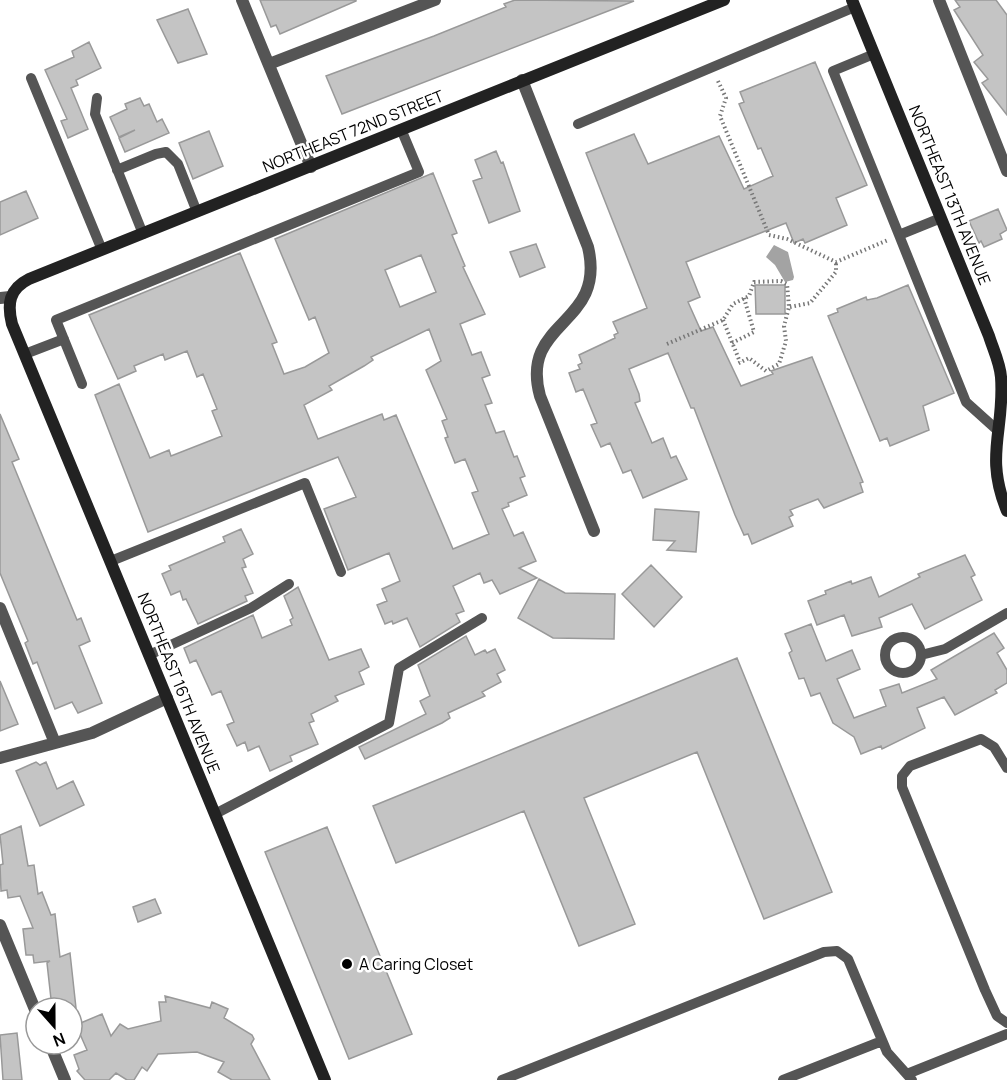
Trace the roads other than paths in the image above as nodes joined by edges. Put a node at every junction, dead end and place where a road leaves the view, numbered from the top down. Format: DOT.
graph roads {
  1 [pos="242,0"];
  2 [pos="724,0"];
  3 [pos="939,0"];
  4 [pos="429,2"];
  5 [pos="854,3"];
  6 [pos="874,54"];
  7 [pos="269,64"];
  8 [pos="31,78"];
  9 [pos="522,80"];
  10 [pos="97,98"];
  11 [pos="578,124"];
  12 [pos="401,129"];
  13 [pos="311,167"];
  14 [pos="117,170"];
  15 [pos="1007,171"];
  16 [pos="197,212"];
  17 [pos="941,218"];
  18 [pos="143,234"];
  19 [pos="900,235"];
  20 [pos="102,250"];
  21 [pos="5,297"];
  22 [pos="64,339"];
  23 [pos="25,354"];
  24 [pos="82,384"];
  25 [pos="996,429"];
  26 [pos="1007,512"];
  27 [pos="594,531"];
  28 [pos="111,561"];
  29 [pos="341,572"];
  30 [pos="289,584"];
  31 [pos="0,608"];
  32 [pos="1007,613"];
  33 [pos="482,618"];
  34 [pos="149,655"];
  35 [pos="921,655"];
  36 [pos="167,698"];
  37 [pos="55,743"];
  38 [pos="0,758"];
  39 [pos="1007,768"];
  40 [pos="214,814"];
  41 [pos="0,925"];
  42 [pos="29,996"];
  43 [pos="1007,1023"];
  44 [pos="1007,1034"];
  45 [pos="882,1041"];
  46 [pos="55,1056"];
  47 [pos="910,1077"];
  48 [pos="65,1080"];
  49 [pos="325,1080"];
  50 [pos="502,1080"];
  51 [pos="783,1080"];
  1 -- 7 [label="street"];
  2 -- 9 [label="street, NORTHEAST 72ND STREET"];
  3 -- 15 [label="street"];
  4 -- 7 [label="street"];
  5 -- 6 [label="street, NORTHEAST 13TH AVENUE"];
  5 -- 11 [label="lane"];
  6 -- 17 [label="street, NORTHEAST 13TH AVENUE"];
  6 -- 19 [label="lane"];
  7 -- 13 [label="street"];
  8 -- 20 [label="lane"];
  9 -- 12 [label="street, NORTHEAST 72ND STREET"];
  9 -- 27 [label="street"];
  10 -- 14 [label="lane"];
  12 -- 13 [label="street, NORTHEAST 72ND STREET"];
  12 -- 22 [label="lane"];
  13 -- 16 [label="street, NORTHEAST 72ND STREET"];
  14 -- 16 [label="lane"];
  14 -- 18 [label="lane"];
  16 -- 18 [label="street, NORTHEAST 72ND STREET"];
  17 -- 19 [label="lane"];
  17 -- 25 [label="street, NORTHEAST 13TH AVENUE"];
  18 -- 20 [label="street, NORTHEAST 72ND STREET"];
  19 -- 25 [label="lane"];
  20 -- 21 [label="street, NORTHEAST 72ND STREET"];
  21 -- 23 [label="street, NORTHEAST 16TH AVENUE"];
  22 -- 23 [label="lane"];
  22 -- 24 [label="lane"];
  23 -- 28 [label="street, NORTHEAST 16TH AVENUE"];
  25 -- 26 [label="street, NORTHEAST 13TH AVENUE"];
  28 -- 29 [label="lane"];
  28 -- 34 [label="street, NORTHEAST 16TH AVENUE"];
  30 -- 34 [label="lane"];
  31 -- 37 [label="street"];
  32 -- 35 [label="lane"];
  33 -- 40 [label="lane"];
  34 -- 36 [label="street, NORTHEAST 16TH AVENUE"];
  36 -- 37 [label="street"];
  36 -- 40 [label="street, NORTHEAST 16TH AVENUE"];
  37 -- 38 [label="street"];
  39 -- 43 [label="lane"];
  40 -- 49 [label="street, NORTHEAST 16TH AVENUE"];
  41 -- 42 [label="street"];
  44 -- 47 [label="lane"];
  45 -- 47 [label="lane"];
  45 -- 50 [label="lane"];
  45 -- 51 [label="lane"];
  46 -- 48 [label="street"];
}
